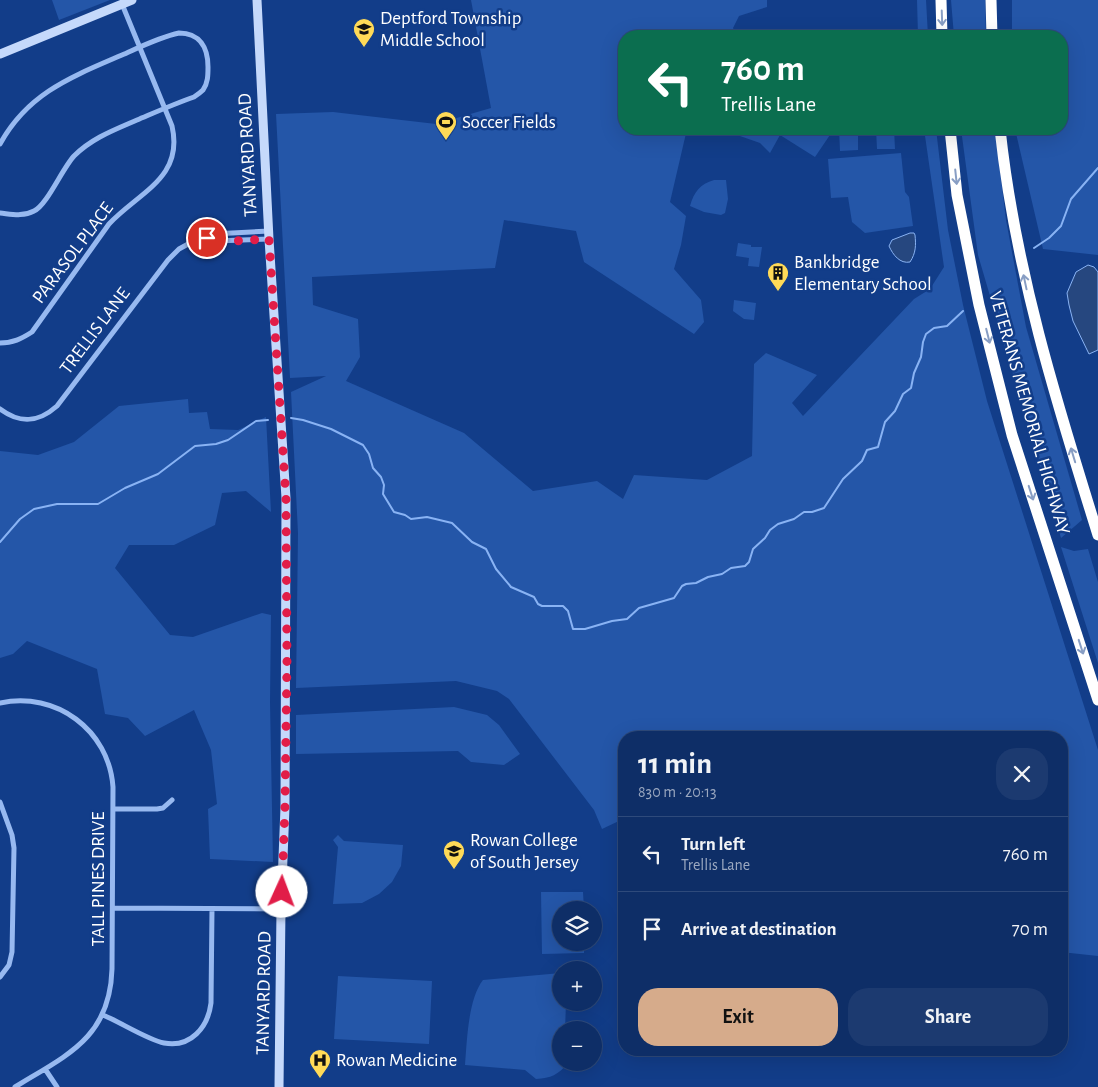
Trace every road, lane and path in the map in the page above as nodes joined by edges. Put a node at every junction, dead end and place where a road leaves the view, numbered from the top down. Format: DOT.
graph roads {
  1 [pos="132,0"];
  2 [pos="257,0"];
  3 [pos="941,0"];
  4 [pos="991,0"];
  5 [pos="122,4"];
  6 [pos="942,30"];
  7 [pos="992,30"];
  8 [pos="139,48"];
  9 [pos="0,54"];
  10 [pos="164,108"];
  11 [pos="951,135"];
  12 [pos="1001,135"];
  13 [pos="0,144"];
  14 [pos="0,213"];
  15 [pos="269,235"];
  16 [pos="0,344"];
  17 [pos="0,409"];
  18 [pos="1098,535"];
  19 [pos="1098,700"];
  20 [pos="0,703"];
  21 [pos="172,800"];
  22 [pos="0,802"];
  23 [pos="114,809"];
  24 [pos="113,908"];
  25 [pos="212,909"];
  26 [pos="281,909"];
  27 [pos="0,977"];
  28 [pos="103,1015"];
  29 [pos="45,1069"];
  30 [pos="15,1087"];
  31 [pos="56,1087"];
  32 [pos="280,1087"];
  1 -- 5 [label="street"];
  2 -- 15 [label="street, TANYARD ROAD"];
  3 -- 6 [label="highway, one-way"];
  4 -- 7 [label="highway"];
  5 -- 8 [label="street, PARASOL PLACE"];
  5 -- 9 [label="street"];
  8 -- 10 [label="street, PARASOL PLACE"];
  8 -- 10 [label="street"];
  8 -- 13 [label="street"];
  10 -- 14 [label="street"];
  10 -- 16 [label="street, PARASOL PLACE"];
  11 -- 19 [label="highway, VETERANS MEMORIAL HIGHWAY, one-way"];
  18 -- 12 [label="highway, VETERANS MEMORIAL HIGHWAY, one-way"];
  15 -- 17 [label="street, TRELLIS LANE"];
  15 -- 26 [label="street, TANYARD ROAD"];
  20 -- 23 [label="street, TALL PINES DRIVE"];
  21 -- 23 [label="street"];
  22 -- 27 [label="street"];
  23 -- 24 [label="street, TALL PINES DRIVE"];
  24 -- 25 [label="street"];
  24 -- 28 [label="street, TALL PINES DRIVE"];
  25 -- 26 [label="street"];
  25 -- 28 [label="street"];
  26 -- 32 [label="street, TANYARD ROAD"];
  28 -- 29 [label="street, TALL PINES DRIVE"];
  29 -- 30 [label="street, TALL PINES DRIVE"];
  29 -- 31 [label="street"];
}
